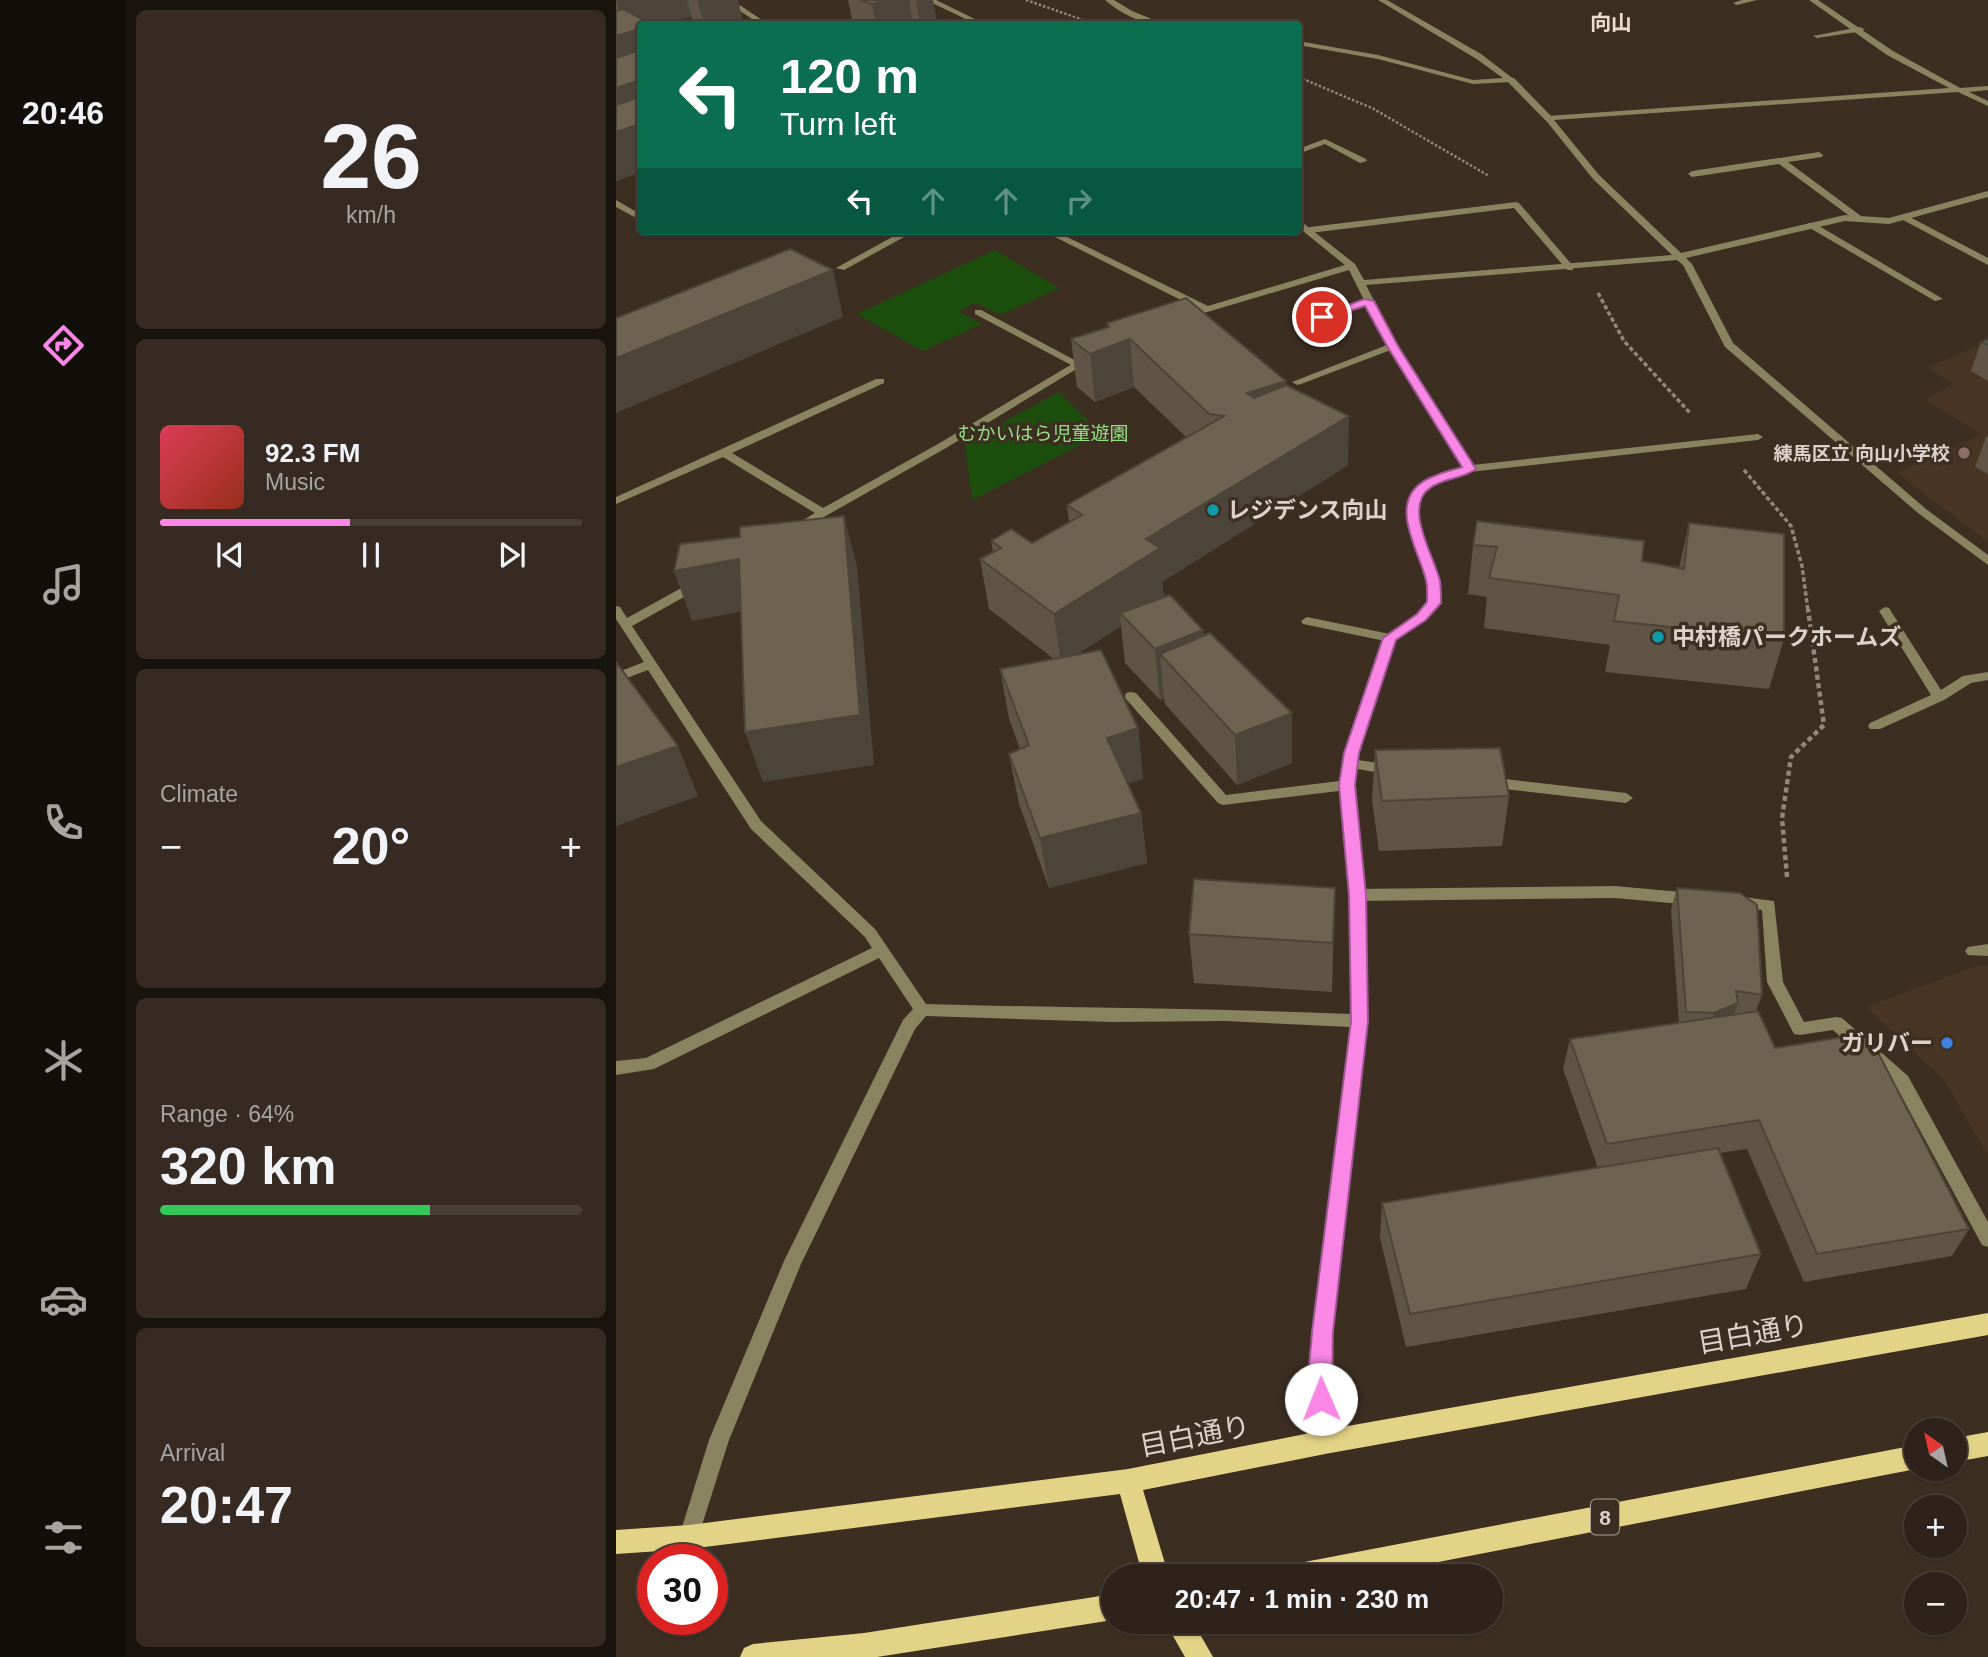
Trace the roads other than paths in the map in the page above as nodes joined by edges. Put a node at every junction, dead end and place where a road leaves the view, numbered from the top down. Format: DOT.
graph roads {
  1 [pos="727,0"];
  2 [pos="930,0"];
  3 [pos="1109,0"];
  4 [pos="1382,0"];
  5 [pos="1753,0"];
  6 [pos="1813,0"];
  7 [pos="1737,3"];
  8 [pos="759,21"];
  9 [pos="975,21"];
  10 [pos="1152,21"];
  11 [pos="1860,29"];
  12 [pos="1817,36"];
  13 [pos="1302,44"];
  14 [pos="1511,80"];
  15 [pos="1988,88"];
  16 [pos="1959,90"];
  17 [pos="1988,104"];
  18 [pos="1549,118"];
  19 [pos="1302,150"];
  20 [pos="1819,155"];
  21 [pos="1363,161"];
  22 [pos="1781,161"];
  23 [pos="1692,174"];
  24 [pos="1988,194"];
  25 [pos="616,203"];
  26 [pos="637,215"];
  27 [pos="1904,217"];
  28 [pos="1858,218"];
  29 [pos="1302,225"];
  30 [pos="1811,225"];
  31 [pos="1310,230"];
  32 [pos="903,235"];
  33 [pos="1056,235"];
  34 [pos="1678,256"];
  35 [pos="1988,262"];
  36 [pos="1352,266"];
  37 [pos="841,268"];
  38 [pos="1570,268"];
  39 [pos="1362,283"];
  40 [pos="1938,299"];
  41 [pos="1368,301"];
  42 [pos="1207,309"];
  43 [pos="978,312"];
  44 [pos="1168,321"];
  45 [pos="1299,325"];
  46 [pos="1392,346"];
  47 [pos="1098,352"];
  48 [pos="1077,364"];
  49 [pos="880,381"];
  50 [pos="1297,382"];
  51 [pos="1758,437"];
  52 [pos="723,452"];
  53 [pos="1469,469"];
  54 [pos="616,501"];
  55 [pos="824,513"];
  56 [pos="789,532"];
  57 [pos="1988,561"];
  58 [pos="708,578"];
  59 [pos="616,610"];
  60 [pos="1885,611"];
  61 [pos="1307,621"];
  62 [pos="626,624"];
  63 [pos="1390,638"];
  64 [pos="651,664"];
  65 [pos="1988,676"];
  66 [pos="616,678"];
  67 [pos="1130,696"];
  68 [pos="1939,696"];
  69 [pos="1875,726"];
  70 [pos="1350,764"];
  71 [pos="1403,771"];
  72 [pos="1469,780"];
  73 [pos="1347,785"];
  74 [pos="1626,799"];
  75 [pos="1357,895"];
  76 [pos="881,950"];
  77 [pos="922,1010"];
  78 [pos="1359,1021"];
  79 [pos="616,1068"];
  80 [pos="1988,1239"];
  81 [pos="1988,1324"];
  82 [pos="1325,1442"];
  83 [pos="1988,1444"];
  84 [pos="1967,1448"];
  85 [pos="1904,1459"];
  86 [pos="1128,1481"];
  87 [pos="689,1537"];
  88 [pos="616,1542"];
  89 [pos="1152,1564"];
  90 [pos="1361,1564"];
  91 [pos="1101,1609"];
  92 [pos="1186,1634"];
  93 [pos="754,1657"];
  94 [pos="1200,1657"];
  1 -- 8 [label="street"];
  2 -- 9 [label="street"];
  3 -- 10 [label="street"];
  4 -- 14 [label="street"];
  5 -- 7 [label="street"];
  6 -- 11 [label="street"];
  11 -- 12 [label="street"];
  11 -- 16 [label="street"];
  13 -- 14 [label="street"];
  14 -- 18 [label="street"];
  15 -- 16 [label="street"];
  16 -- 17 [label="street"];
  16 -- 18 [label="street"];
  18 -- 34 [label="street"];
  19 -- 21 [label="street"];
  20 -- 22 [label="street"];
  22 -- 23 [label="street"];
  22 -- 28 [label="street"];
  24 -- 27 [label="street"];
  25 -- 26 [label="street"];
  27 -- 28 [label="street"];
  27 -- 35 [label="street"];
  28 -- 30 [label="street"];
  29 -- 31 [label="street"];
  30 -- 34 [label="street"];
  30 -- 40 [label="street"];
  31 -- 36 [label="street"];
  31 -- 38 [label="street"];
  32 -- 37 [label="street"];
  33 -- 42 [label="street"];
  34 -- 38 [label="street"];
  34 -- 57 [label="street"];
  36 -- 39 [label="street"];
  36 -- 42 [label="street"];
  38 -- 39 [label="street"];
  39 -- 41 [label="street"];
  41 -- 45 [label="street"];
  41 -- 46 [label="street"];
  42 -- 44 [label="street"];
  43 -- 48 [label="street"];
  46 -- 50 [label="street"];
  46 -- 53 [label="street"];
  47 -- 48 [label="street"];
  48 -- 55 [label="street"];
  49 -- 52 [label="street"];
  51 -- 53 [label="street"];
  52 -- 54 [label="street"];
  52 -- 55 [label="street"];
  53 -- 63 [label="street"];
  55 -- 56 [label="street"];
  58 -- 62 [label="street"];
  59 -- 62 [label="street"];
  60 -- 68 [label="street"];
  61 -- 63 [label="street"];
  62 -- 64 [label="street"];
  63 -- 70 [label="street"];
  64 -- 66 [label="street"];
  64 -- 76 [label="street"];
  65 -- 68 [label="street"];
  67 -- 73 [label="street"];
  68 -- 69 [label="street"];
  70 -- 71 [label="street"];
  70 -- 73 [label="street"];
  72 -- 74 [label="street"];
  73 -- 75 [label="street"];
  75 -- 78 [label="street"];
  75 -- 80 [label="street"];
  76 -- 77 [label="street"];
  76 -- 79 [label="street"];
  77 -- 78 [label="street"];
  77 -- 87 [label="street"];
  78 -- 82 [label="street"];
  81 -- 82 [label="main road, 目白通り"];
  82 -- 86 [label="main road, 目白通り"];
  83 -- 84 [label="main road"];
  85 -- 90 [label="main road, 8"];
  86 -- 87 [label="main road, 目白通り"];
  86 -- 89 [label="main road"];
  87 -- 88 [label="main road, 目白通り"];
  91 -- 93 [label="main road"];
  92 -- 94 [label="main road"];
}
